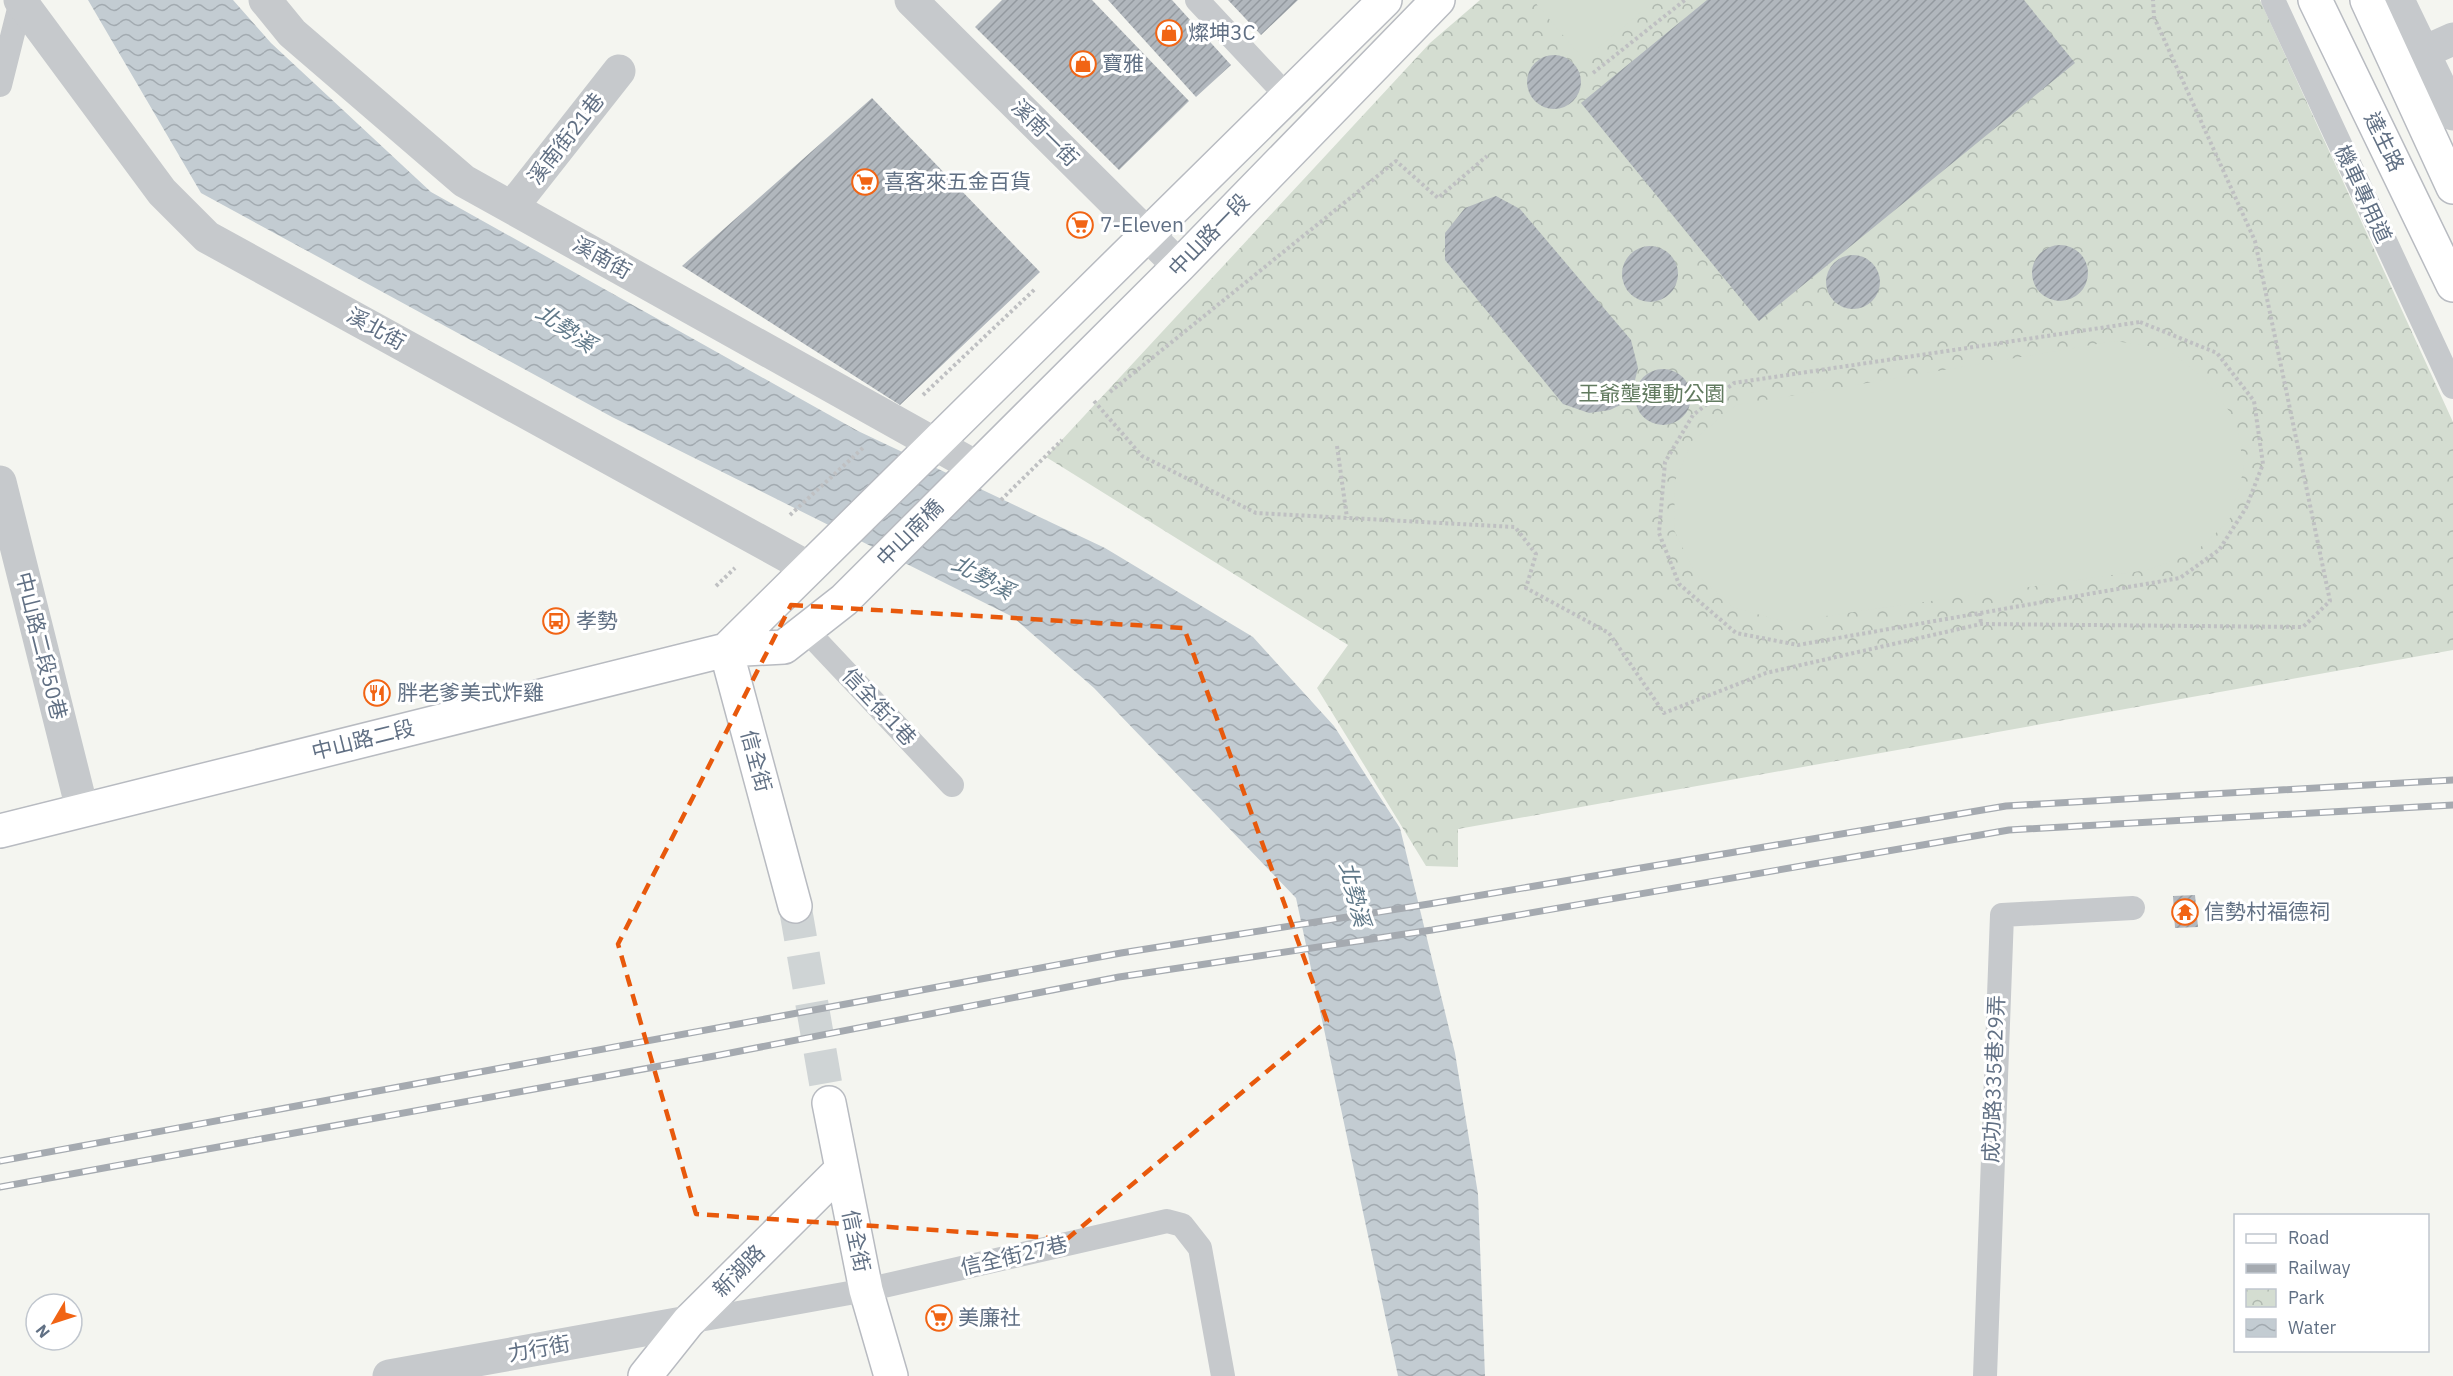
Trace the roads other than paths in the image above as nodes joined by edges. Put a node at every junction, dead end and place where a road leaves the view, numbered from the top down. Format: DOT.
graph roads {
  1 [pos="21,0"];
  2 [pos="265,0"];
  3 [pos="911,0"];
  4 [pos="1197,0"];
  5 [pos="1438,0"];
  6 [pos="2273,0"];
  7 [pos="2315,0"];
  8 [pos="2367,0"];
  9 [pos="2398,0"];
  10 [pos="1378,2"];
  11 [pos="2453,39"];
  12 [pos="2424,52"];
  13 [pos="619,70"];
  14 [pos="0,85"];
  15 [pos="1287,96"];
  16 [pos="2453,114"];
  17 [pos="2453,187"];
  18 [pos="512,207"];
  19 [pos="1148,234"];
  20 [pos="1179,266"];
  21 [pos="2453,285"];
  22 [pos="2453,387"];
  23 [pos="936,444"];
  24 [pos="976,467"];
  25 [pos="0,482"];
  26 [pos="809,568"];
  27 [pos="844,600"];
  28 [pos="806,630"];
  29 [pos="726,650"];
  30 [pos="952,785"];
  31 [pos="82,809"];
  32 [pos="0,831"];
  33 [pos="795,906"];
  34 [pos="2133,908"];
  35 [pos="829,1104"];
  36 [pos="840,1171"];
  37 [pos="866,1290"];
  38 [pos="688,1322"];
  39 [pos="389,1376"];
  40 [pos="645,1376"];
  41 [pos="891,1376"];
  42 [pos="1223,1376"];
  43 [pos="1985,1376"];
  1 -- 14 [label="lane"];
  1 -- 26 [label="street, 溪北街"];
  2 -- 18 [label="street, 溪南街"];
  3 -- 19 [label="street, 溪南一街"];
  4 -- 15 [label="lane"];
  5 -- 20 [label="street, 中山路一段"];
  6 -- 22 [label="lane, 機車專用道"];
  7 -- 21 [label="street, 達生路"];
  8 -- 17 [label="street, 達生路"];
  9 -- 12 [label="street"];
  10 -- 15 [label="street, 中山路一段"];
  11 -- 12 [label="street"];
  12 -- 16 [label="street"];
  13 -- 18 [label="street, 溪南街21巷"];
  15 -- 19 [label="street, 中山路一段"];
  18 -- 23 [label="street, 溪南街"];
  19 -- 20 [label="street, 溪南一街"];
  19 -- 23 [label="street, 中山路一段"];
  20 -- 24 [label="street, 中山路一段"];
  23 -- 24 [label="street, 溪南街"];
  23 -- 26 [label="street"];
  24 -- 27 [label="street, 中山南橋"];
  25 -- 31 [label="street, 中山路二段50巷"];
  26 -- 29 [label="street"];
  27 -- 28 [label="street, 中山路二段"];
  28 -- 29 [label="street, 中山路二段"];
  28 -- 30 [label="lane, 信全街1巷"];
  29 -- 31 [label="street, 中山路二段"];
  29 -- 33 [label="street, 信全街"];
  31 -- 32 [label="street, 中山路二段"];
  34 -- 43 [label="lane, 成功路335巷29弄"];
  35 -- 36 [label="street, 信全街"];
  36 -- 37 [label="street, 信全街"];
  36 -- 38 [label="street, 新湖路"];
  37 -- 38 [label="lane, 信全街27巷"];
  37 -- 41 [label="street, 信全街"];
  37 -- 42 [label="lane, 信全街27巷"];
  38 -- 39 [label="street, 力行街"];
  38 -- 40 [label="street, 新湖路"];
}
